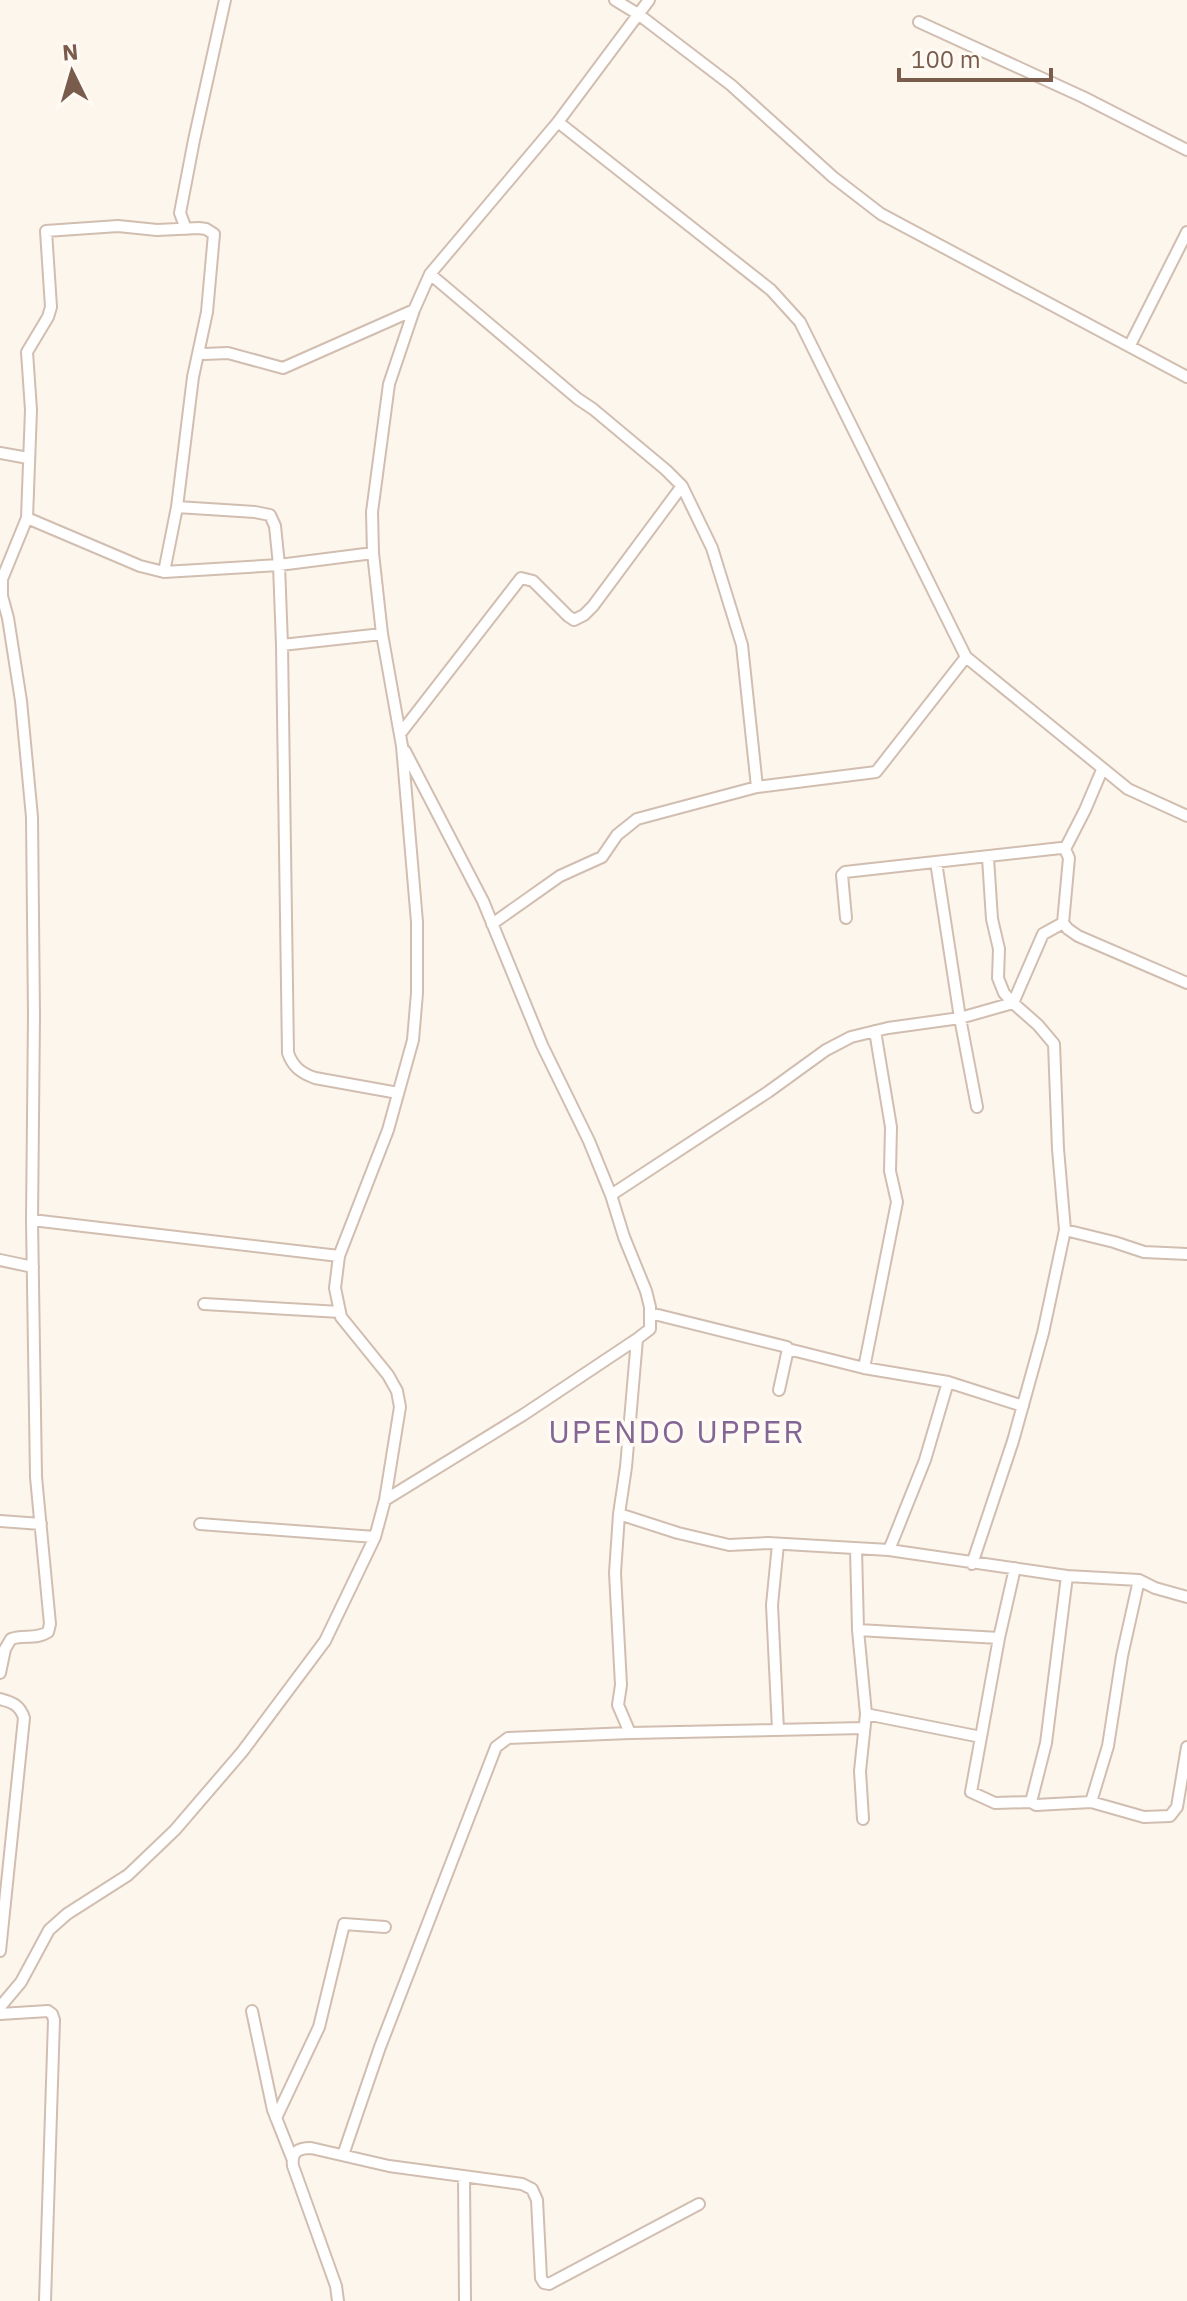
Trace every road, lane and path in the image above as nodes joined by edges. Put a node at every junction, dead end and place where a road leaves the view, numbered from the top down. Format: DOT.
graph roads {
  1 [pos="225,0"];
  2 [pos="615,0"];
  3 [pos="649,0"];
  4 [pos="638,14"];
  5 [pos="919,22"];
  6 [pos="558,122"];
  7 [pos="1187,150"];
  8 [pos="186,229"];
  9 [pos="1187,232"];
  10 [pos="430,274"];
  11 [pos="414,310"];
  12 [pos="1130,345"];
  13 [pos="199,351"];
  14 [pos="1187,377"];
  15 [pos="0,453"];
  16 [pos="28,458"];
  17 [pos="682,486"];
  18 [pos="177,507"];
  19 [pos="27,518"];
  20 [pos="373,553"];
  21 [pos="279,565"];
  22 [pos="164,572"];
  23 [pos="382,634"];
  24 [pos="282,645"];
  25 [pos="966,657"];
  26 [pos="400,734"];
  27 [pos="402,746"];
  28 [pos="1102,770"];
  29 [pos="757,787"];
  30 [pos="1187,816"];
  31 [pos="1065,849"];
  32 [pos="988,858"];
  33 [pos="936,862"];
  34 [pos="846,918"];
  35 [pos="1063,923"];
  36 [pos="492,924"];
  37 [pos="1187,983"];
  38 [pos="1013,1003"];
  39 [pos="960,1018"];
  40 [pos="875,1031"];
  41 [pos="398,1093"];
  42 [pos="977,1107"];
  43 [pos="611,1195"];
  44 [pos="32,1220"];
  45 [pos="1065,1230"];
  46 [pos="1187,1254"];
  47 [pos="339,1256"];
  48 [pos="0,1260"];
  49 [pos="33,1267"];
  50 [pos="204,1304"];
  51 [pos="340,1312"];
  52 [pos="650,1313"];
  53 [pos="637,1339"];
  54 [pos="788,1349"];
  55 [pos="864,1368"];
  56 [pos="948,1382"];
  57 [pos="779,1390"];
  58 [pos="1023,1406"];
  59 [pos="385,1500"];
  60 [pos="619,1514"];
  61 [pos="0,1521"];
  62 [pos="41,1524"];
  63 [pos="200,1524"];
  64 [pos="375,1537"];
  65 [pos="778,1544"];
  66 [pos="856,1549"];
  67 [pos="889,1550"];
  68 [pos="972,1564"];
  69 [pos="1015,1568"];
  70 [pos="1067,1576"];
  71 [pos="1139,1580"];
  72 [pos="1187,1597"];
  73 [pos="858,1630"];
  74 [pos="999,1638"];
  75 [pos="0,1673"];
  76 [pos="0,1699"];
  77 [pos="866,1714"];
  78 [pos="864,1728"];
  79 [pos="778,1730"];
  80 [pos="630,1733"];
  81 [pos="981,1737"];
  82 [pos="1187,1747"];
  83 [pos="1031,1802"];
  84 [pos="1091,1802"];
  85 [pos="863,1819"];
  86 [pos="385,1927"];
  87 [pos="0,1951"];
  88 [pos="0,2006"];
  89 [pos="252,2011"];
  90 [pos="0,2014"];
  91 [pos="276,2118"];
  92 [pos="343,2155"];
  93 [pos="292,2158"];
  94 [pos="464,2176"];
  95 [pos="699,2204"];
  96 [pos="45,2301"];
  97 [pos="338,2301"];
  98 [pos="465,2301"];
  1 -- 8 [label="street"];
  2 -- 4 [label="street"];
  3 -- 4 [label="street"];
  4 -- 6 [label="street"];
  4 -- 12 [label="street"];
  5 -- 7 [label="street"];
  6 -- 10 [label="street"];
  6 -- 25 [label="street"];
  8 -- 13 [label="street"];
  8 -- 16 [label="street"];
  9 -- 12 [label="street"];
  10 -- 11 [label="street"];
  10 -- 17 [label="street"];
  11 -- 13 [label="street"];
  11 -- 20 [label="street"];
  12 -- 14 [label="street"];
  13 -- 18 [label="street"];
  15 -- 16 [label="street"];
  16 -- 19 [label="street"];
  17 -- 26 [label="street"];
  17 -- 29 [label="street"];
  18 -- 21 [label="street"];
  18 -- 22 [label="street"];
  19 -- 22 [label="street"];
  19 -- 44 [label="street"];
  20 -- 21 [label="street"];
  20 -- 23 [label="street"];
  21 -- 22 [label="street"];
  21 -- 24 [label="street"];
  23 -- 24 [label="street"];
  23 -- 26 [label="street"];
  24 -- 41 [label="street"];
  25 -- 28 [label="street"];
  25 -- 29 [label="street"];
  26 -- 27 [label="street"];
  27 -- 36 [label="street"];
  27 -- 41 [label="street"];
  28 -- 30 [label="street"];
  28 -- 31 [label="street"];
  29 -- 36 [label="street"];
  31 -- 32 [label="street"];
  31 -- 35 [label="street"];
  32 -- 33 [label="street"];
  32 -- 38 [label="street"];
  33 -- 34 [label="street"];
  33 -- 39 [label="street"];
  35 -- 37 [label="street"];
  35 -- 38 [label="street"];
  36 -- 43 [label="street"];
  38 -- 39 [label="street"];
  38 -- 45 [label="street"];
  39 -- 40 [label="street"];
  39 -- 42 [label="street"];
  40 -- 43 [label="street"];
  40 -- 55 [label="street"];
  41 -- 47 [label="street"];
  43 -- 52 [label="street"];
  44 -- 47 [label="street"];
  44 -- 49 [label="street"];
  45 -- 46 [label="street"];
  45 -- 58 [label="street"];
  47 -- 51 [label="street"];
  48 -- 49 [label="street"];
  49 -- 62 [label="street"];
  50 -- 51 [label="street"];
  51 -- 59 [label="street"];
  52 -- 53 [label="street"];
  52 -- 54 [label="street"];
  53 -- 59 [label="street"];
  53 -- 60 [label="street"];
  54 -- 55 [label="street"];
  54 -- 57 [label="street"];
  55 -- 56 [label="street"];
  56 -- 58 [label="street"];
  56 -- 67 [label="street"];
  58 -- 68 [label="street"];
  59 -- 64 [label="street"];
  60 -- 65 [label="street"];
  60 -- 80 [label="street"];
  61 -- 62 [label="street"];
  62 -- 75 [label="street"];
  63 -- 64 [label="street"];
  64 -- 88 [label="street"];
  65 -- 66 [label="street"];
  65 -- 79 [label="street"];
  66 -- 67 [label="street"];
  66 -- 73 [label="street"];
  67 -- 68 [label="street"];
  68 -- 69 [label="street"];
  69 -- 70 [label="street"];
  69 -- 74 [label="street"];
  70 -- 71 [label="street"];
  70 -- 83 [label="street"];
  71 -- 72 [label="street"];
  71 -- 84 [label="street"];
  73 -- 74 [label="street"];
  73 -- 77 [label="street"];
  74 -- 81 [label="street"];
  76 -- 87 [label="street"];
  77 -- 78 [label="street"];
  77 -- 81 [label="street"];
  78 -- 79 [label="street"];
  78 -- 85 [label="street"];
  79 -- 80 [label="street"];
  80 -- 92 [label="street"];
  81 -- 83 [label="street"];
  82 -- 84 [label="street"];
  83 -- 84 [label="street"];
  86 -- 91 [label="street"];
  89 -- 91 [label="street"];
  90 -- 96 [label="street"];
  91 -- 93 [label="street"];
  92 -- 93 [label="street"];
  92 -- 94 [label="street"];
  93 -- 97 [label="street"];
  94 -- 95 [label="street"];
  94 -- 98 [label="street"];
}
